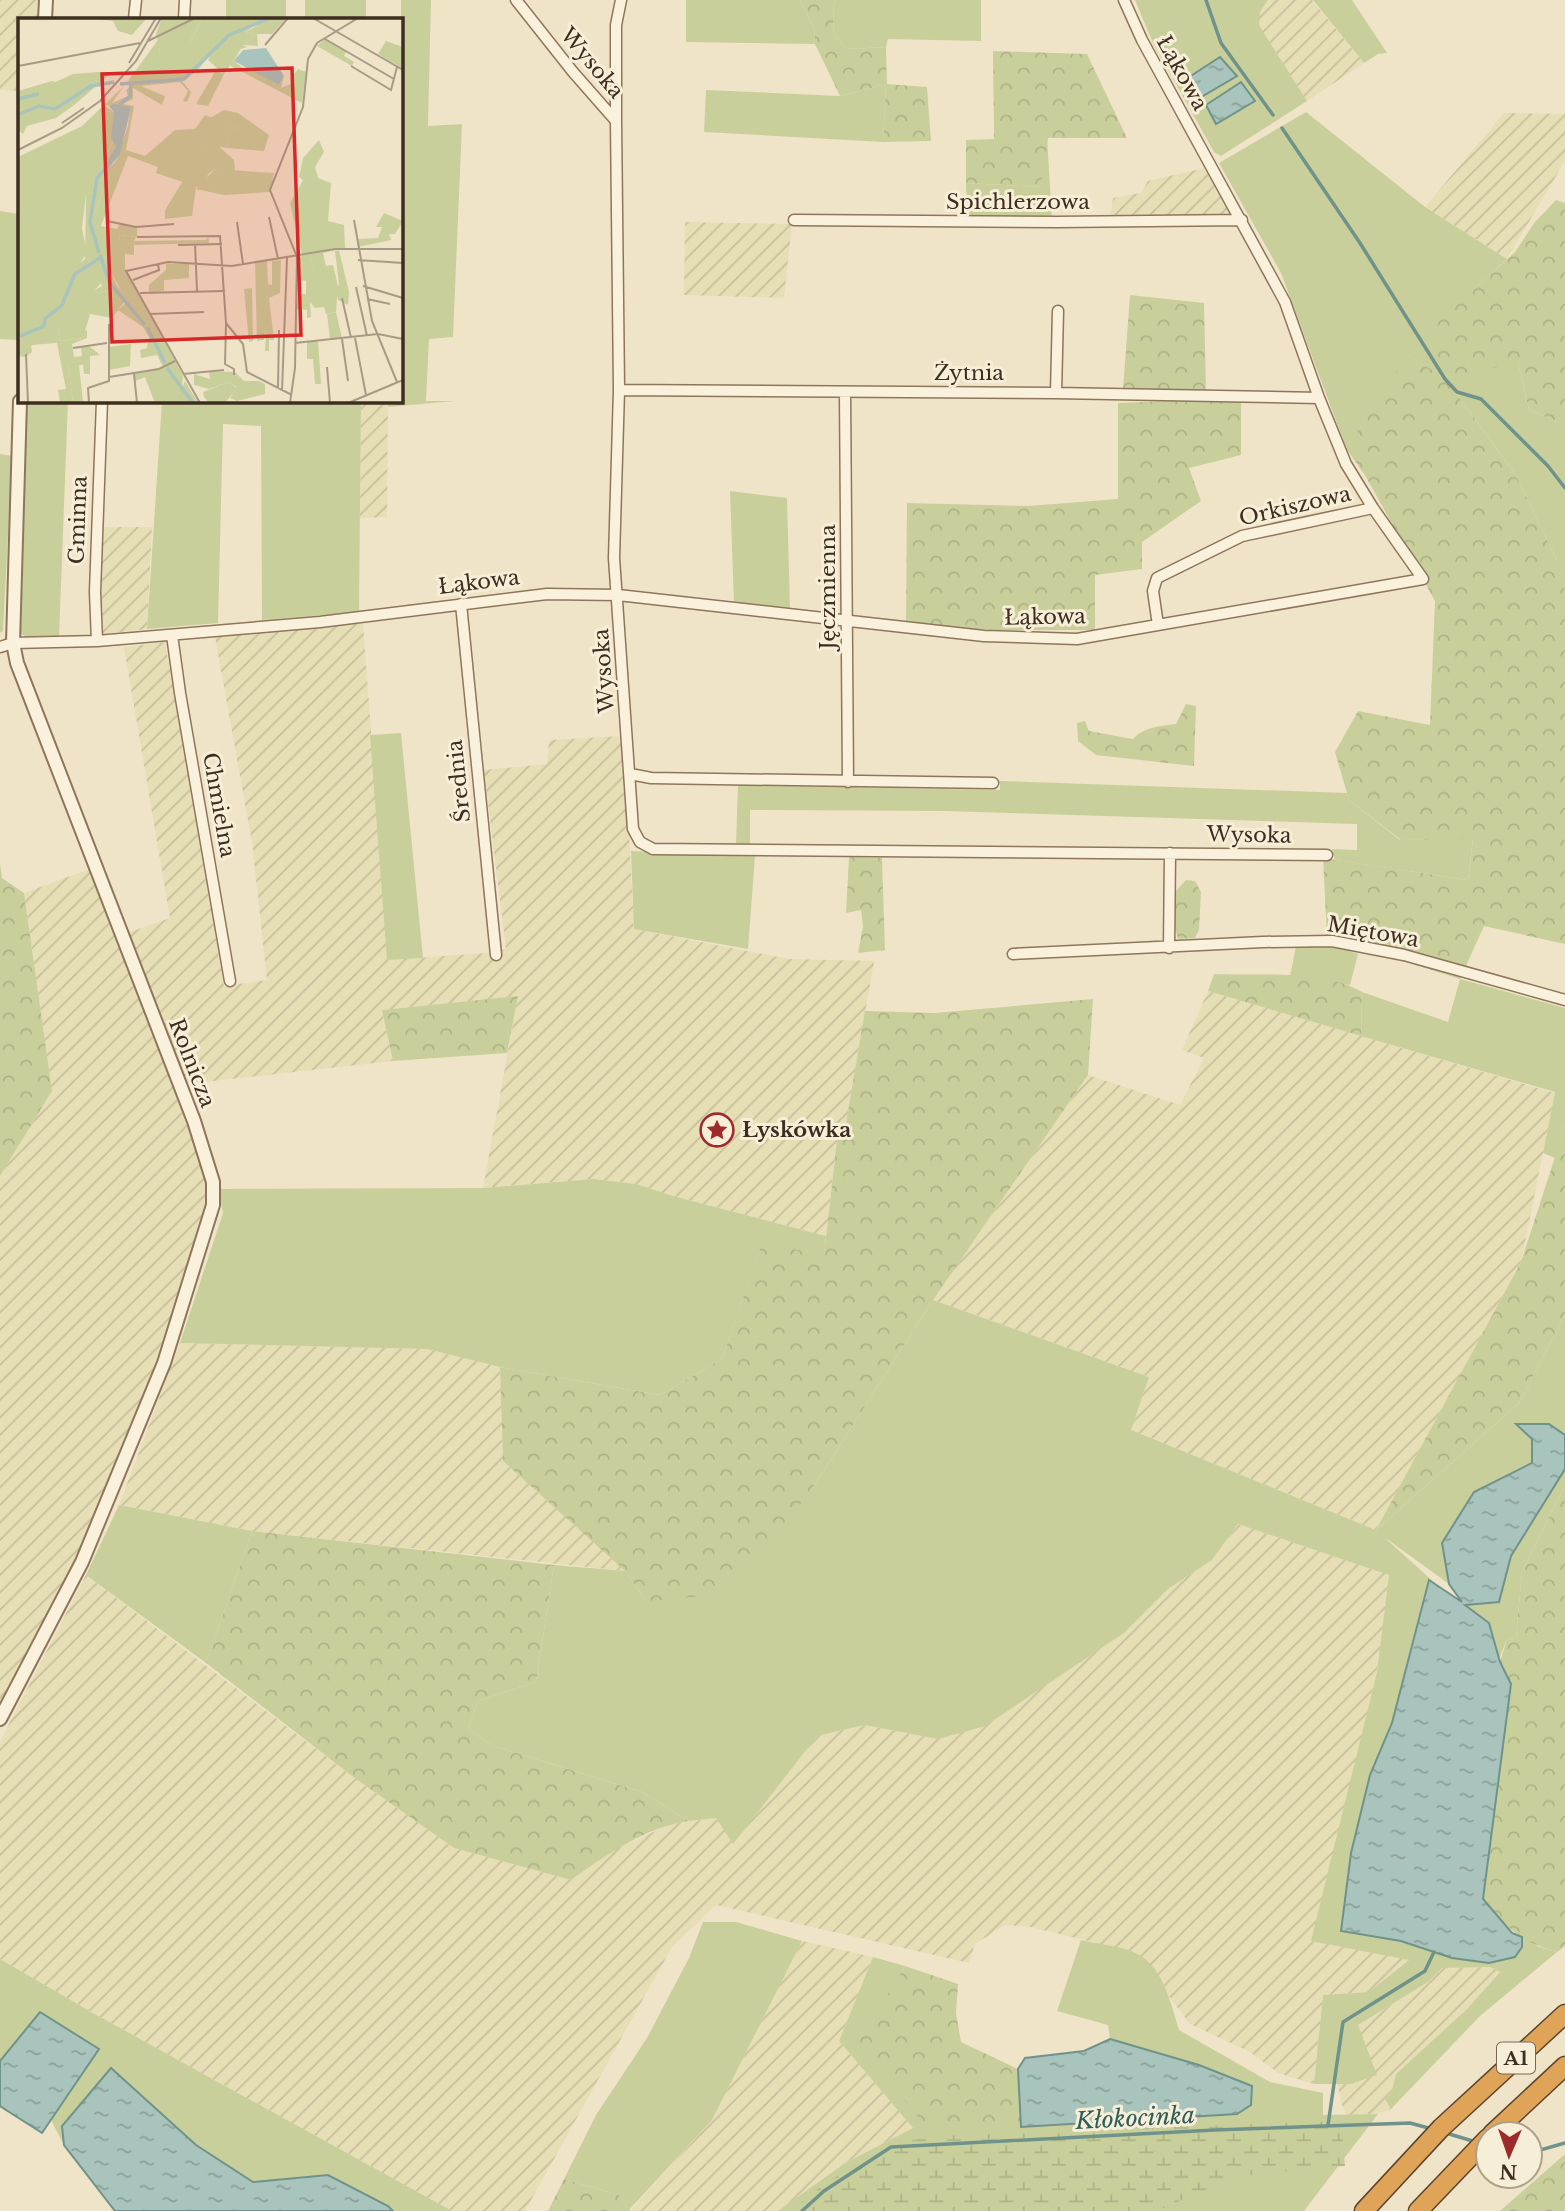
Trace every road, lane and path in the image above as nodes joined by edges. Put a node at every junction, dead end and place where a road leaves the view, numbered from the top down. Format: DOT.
graph roads {
  1 [pos="46,0"];
  2 [pos="136,0"];
  3 [pos="185,0"];
  4 [pos="516,0"];
  5 [pos="621,0"];
  6 [pos="1124,0"];
  7 [pos="45,18"];
  8 [pos="134,18"];
  9 [pos="184,18"];
  10 [pos="616,121"];
  11 [pos="794,220"];
  12 [pos="1242,220"];
  13 [pos="1058,311"];
  14 [pos="619,390"];
  15 [pos="845,392"];
  16 [pos="1056,393"];
  17 [pos="1319,398"];
  18 [pos="20,402"];
  19 [pos="102,402"];
  20 [pos="1373,508"];
  21 [pos="618,595"];
  22 [pos="461,604"];
  23 [pos="848,621"];
  24 [pos="1158,625"];
  25 [pos="172,635"];
  26 [pos="97,641"];
  27 [pos="13,643"];
  28 [pos="0,647"];
  29 [pos="630,774"];
  30 [pos="848,782"];
  31 [pos="993,783"];
  32 [pos="1170,853"];
  33 [pos="1327,855"];
  34 [pos="1169,948"];
  35 [pos="1013,954"];
  36 [pos="496,955"];
  37 [pos="230,981"];
  38 [pos="1565,1000"];
  39 [pos="0,1719"];
  40 [pos="1565,2014"];
  41 [pos="1565,2066"];
  42 [pos="1507,2120"];
  43 [pos="1474,2152"];
  44 [pos="1364,2211"];
  45 [pos="1418,2211"];
  1 -- 7 [label="street"];
  2 -- 8 [label="street"];
  3 -- 9 [label="street"];
  4 -- 10 [label="street, Wysoka"];
  5 -- 10 [label="street"];
  6 -- 12 [label="street, Łąkowa"];
  10 -- 14 [label="street, Wysoka"];
  11 -- 12 [label="street, Spichlerzowa"];
  12 -- 17 [label="street, Łąkowa"];
  13 -- 16 [label="street"];
  14 -- 15 [label="street, Żytnia"];
  14 -- 21 [label="street, Wysoka"];
  15 -- 16 [label="street, Żytnia"];
  15 -- 23 [label="street, Jęczmienna"];
  16 -- 17 [label="street, Żytnia"];
  17 -- 20 [label="street, Łąkowa"];
  18 -- 27 [label="street, Rolnicza"];
  19 -- 26 [label="street, Gminna"];
  20 -- 24 [label="street, Orkiszowa"];
  20 -- 24 [label="street, Łąkowa"];
  21 -- 22 [label="street, Łąkowa"];
  21 -- 23 [label="street, Łąkowa"];
  21 -- 29 [label="street, Wysoka"];
  22 -- 25 [label="street, Łąkowa"];
  22 -- 36 [label="street, Średnia"];
  23 -- 24 [label="street, Łąkowa"];
  23 -- 30 [label="street, Jęczmienna"];
  25 -- 26 [label="street, Łąkowa"];
  25 -- 37 [label="street, Chmielna"];
  26 -- 27 [label="street, Łąkowa"];
  27 -- 28 [label="street, Łąkowa"];
  27 -- 39 [label="street, Rolnicza"];
  29 -- 30 [label="street"];
  29 -- 32 [label="street, Wysoka"];
  30 -- 31 [label="street"];
  32 -- 33 [label="street, Wysoka"];
  32 -- 34 [label="street"];
  34 -- 35 [label="street, Miętowa"];
  34 -- 38 [label="street, Miętowa"];
  40 -- 44 [label="highway, A1"];
  41 -- 42 [label="highway, A1"];
  43 -- 45 [label="highway"];
}
